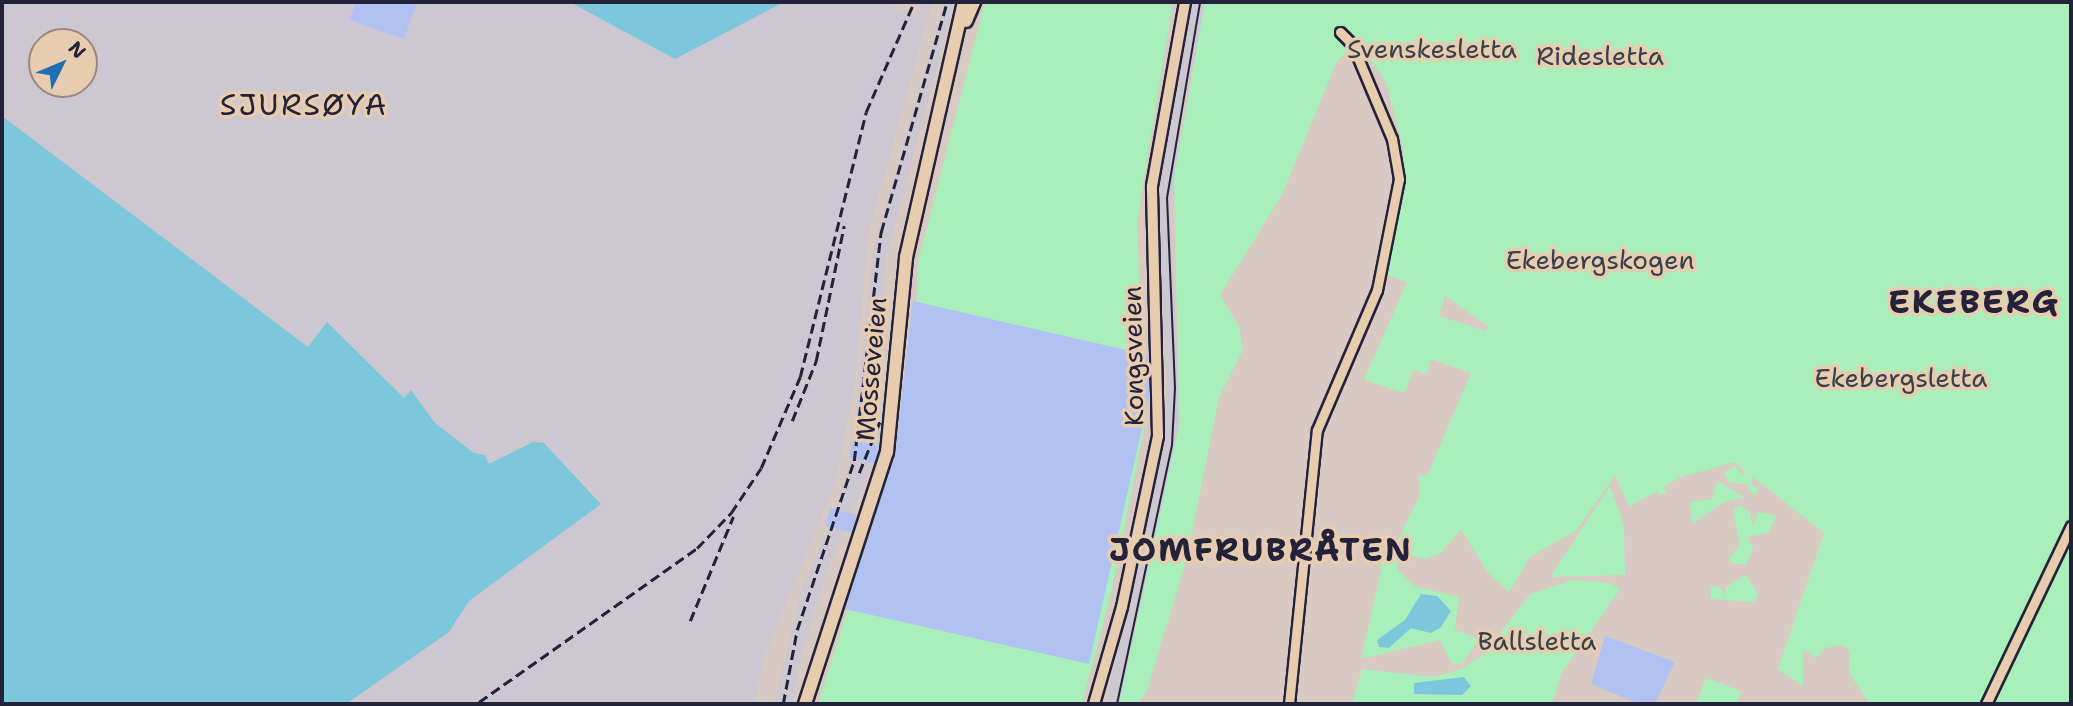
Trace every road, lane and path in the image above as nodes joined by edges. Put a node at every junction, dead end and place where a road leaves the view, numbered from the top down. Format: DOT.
graph roads {
  1 [pos="964,2"];
  2 [pos="974,2"];
  3 [pos="1185,2"];
  4 [pos="961,31"];
  5 [pos="1340,32"];
  6 [pos="2071,526"];
  7 [pos="805,704"];
  8 [pos="1094,704"];
  9 [pos="1289,704"];
  10 [pos="1986,704"];
  1 -- 4 [label="highway, Mosseveien"];
  2 -- 4 [label="highway, Mosseveien"];
  3 -- 8 [label="main road, Kongsveien"];
  4 -- 7 [label="highway, Mosseveien"];
  5 -- 9 [label="street"];
  6 -- 10 [label="street"];
}
